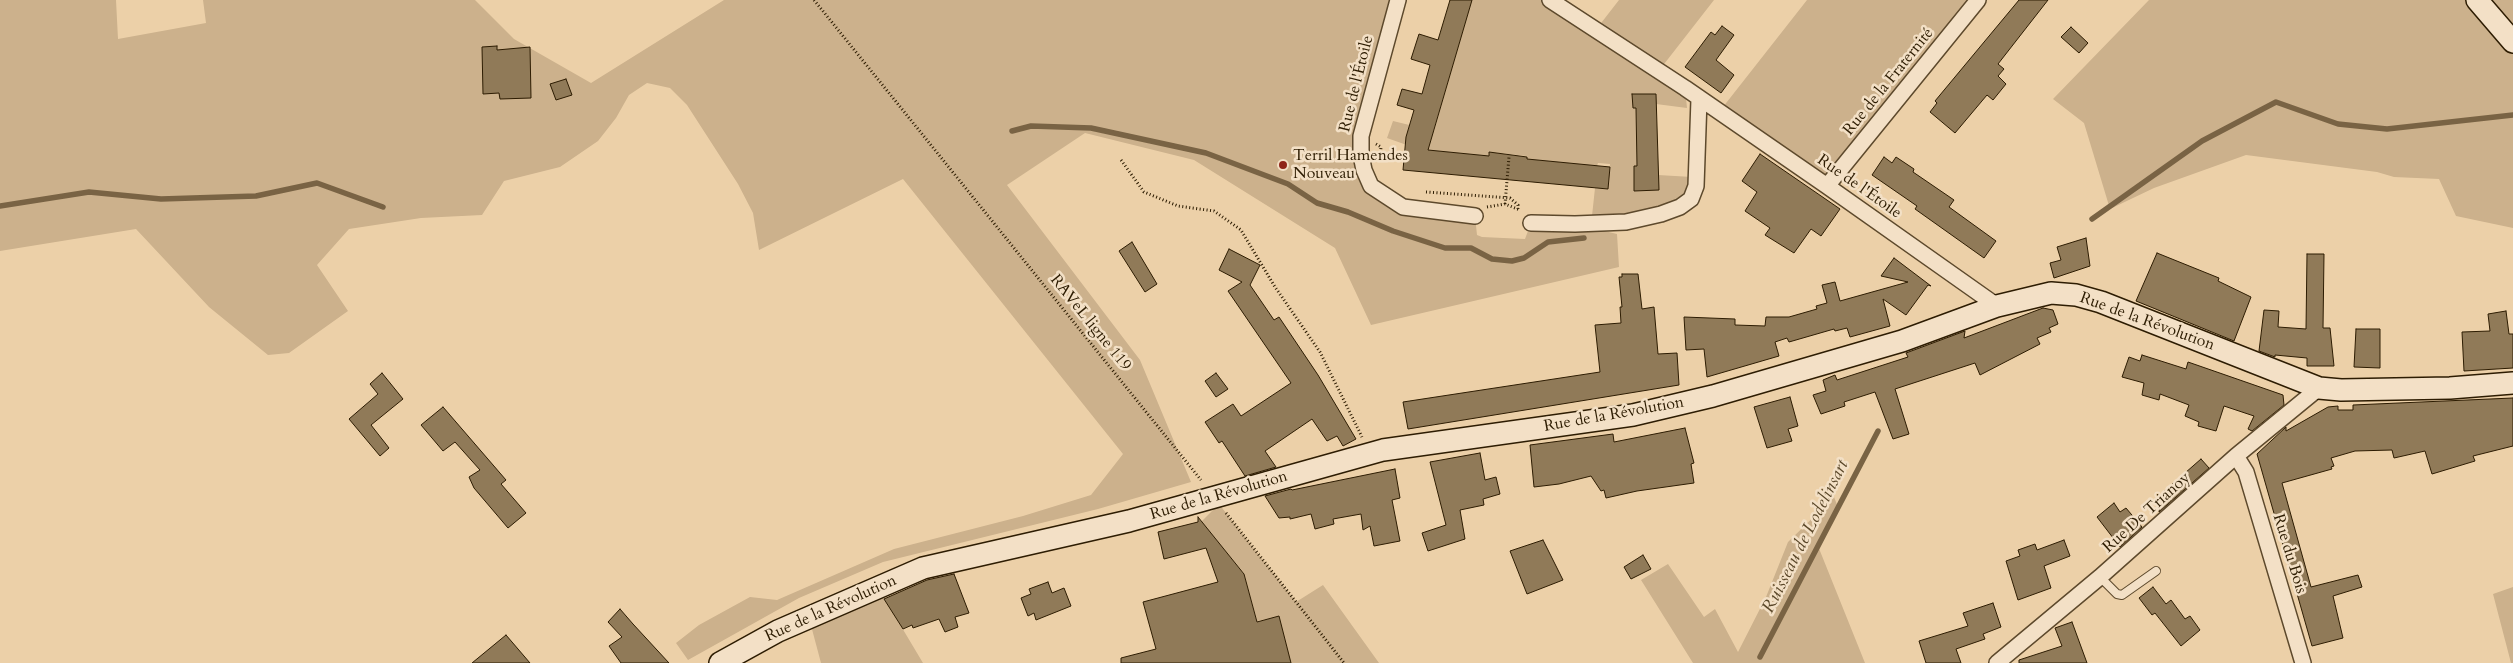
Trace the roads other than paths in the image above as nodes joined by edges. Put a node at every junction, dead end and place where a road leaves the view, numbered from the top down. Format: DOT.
graph roads {
  1 [pos="1398,0"];
  2 [pos="1550,0"];
  3 [pos="1978,0"];
  4 [pos="2478,0"];
  5 [pos="2513,42"];
  6 [pos="1699,99"];
  7 [pos="1827,186"];
  8 [pos="1475,216"];
  9 [pos="1531,223"];
  10 [pos="1997,306"];
  11 [pos="2513,383"];
  12 [pos="2319,388"];
  13 [pos="2236,456"];
  14 [pos="2156,571"];
  15 [pos="2100,577"];
  16 [pos="720,663"];
  17 [pos="1997,663"];
  18 [pos="2303,663"];
  1 -- 8 [label="street, Rue de l'Étoile"];
  2 -- 6 [label="street, Rue de l'Étoile"];
  3 -- 7 [label="street, Rue de la Fraternité"];
  4 -- 5 [label="street"];
  6 -- 7 [label="street, Rue de l'Étoile"];
  6 -- 9 [label="street"];
  7 -- 10 [label="street, Rue de l'Étoile"];
  10 -- 12 [label="street, Rue de la Révolution"];
  10 -- 16 [label="street, Rue de la Révolution"];
  11 -- 12 [label="street, Rue de la Révolution"];
  12 -- 13 [label="street, Rue De Trianoy"];
  13 -- 15 [label="street, Rue De Trianoy"];
  13 -- 18 [label="street, Rue du Bois"];
  14 -- 15 [label="lane"];
  15 -- 17 [label="street, Rue De Trianoy"];
}
